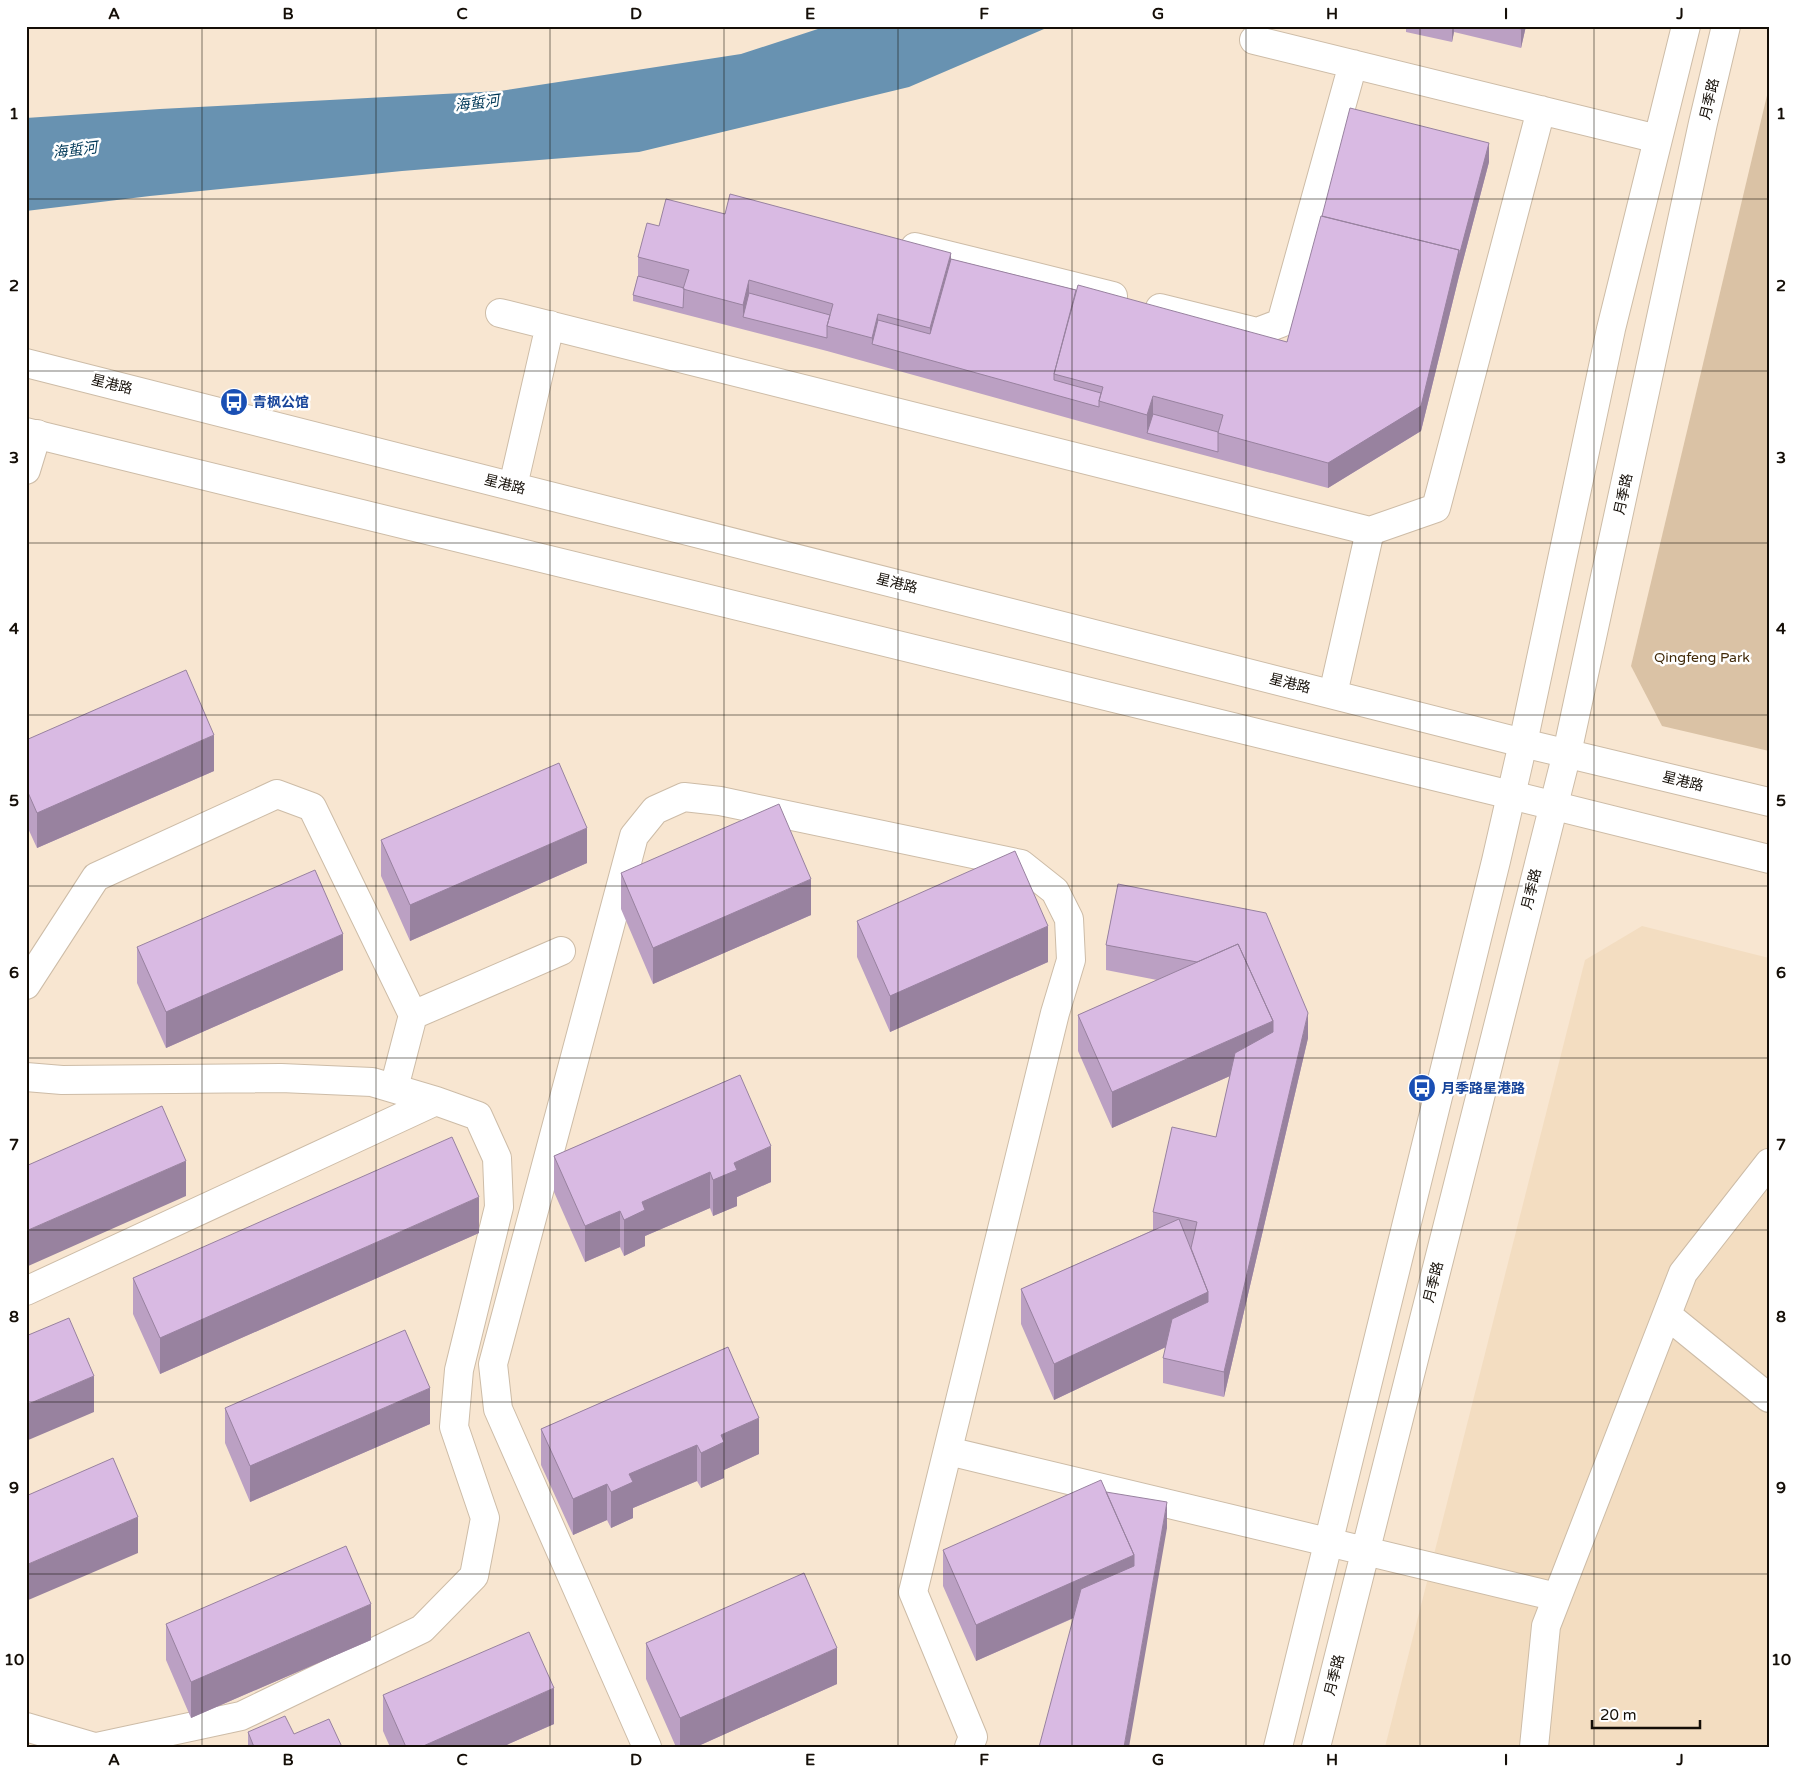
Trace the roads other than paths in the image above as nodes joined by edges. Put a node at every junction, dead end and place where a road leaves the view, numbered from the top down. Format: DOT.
graph roads {
  1 [pos="1686,26"];
  2 [pos="1726,26"];
  3 [pos="1254,40"];
  4 [pos="1353,64"];
  5 [pos="1540,110"];
  6 [pos="1658,139"];
  7 [pos="891,241"];
  8 [pos="500,312"];
  9 [pos="550,325"];
  10 [pos="26,363"];
  11 [pos="32,433"];
  12 [pos="26,470"];
  13 [pos="513,486"];
  14 [pos="1370,531"];
  15 [pos="1333,694"];
  16 [pos="1523,743"];
  17 [pos="1567,753"];
  18 [pos="1511,795"];
  19 [pos="1769,802"];
  20 [pos="1553,805"];
  21 [pos="1769,860"];
  22 [pos="561,951"];
  23 [pos="26,985"];
  24 [pos="413,1015"];
  25 [pos="26,1077"];
  26 [pos="394,1088"];
  27 [pos="436,1101"];
  28 [pos="1769,1163"];
  29 [pos="26,1291"];
  30 [pos="1667,1315"];
  31 [pos="1769,1398"];
  32 [pos="948,1451"];
  33 [pos="1328,1543"];
  34 [pos="1365,1551"];
  35 [pos="1557,1597"];
  36 [pos="26,1727"];
  37 [pos="95,1747"];
  38 [pos="647,1747"];
  39 [pos="969,1747"];
  40 [pos="1278,1747"];
  41 [pos="1316,1747"];
  42 [pos="1534,1747"];
  1 -- 6 [label="main road"];
  2 -- 17 [label="main road, 月季路"];
  3 -- 4 [label="main road"];
  4 -- 5 [label="main road"];
  4 -- 7 [label="main road"];
  5 -- 6 [label="main road"];
  5 -- 14 [label="main road"];
  6 -- 16 [label="main road"];
  8 -- 9 [label="main road"];
  9 -- 13 [label="main road"];
  9 -- 14 [label="main road"];
  10 -- 13 [label="main road, 星港路"];
  11 -- 12 [label="main road"];
  11 -- 18 [label="main road"];
  13 -- 15 [label="main road, 星港路"];
  14 -- 15 [label="main road"];
  15 -- 16 [label="main road, 星港路"];
  16 -- 17 [label="main road, 星港路"];
  16 -- 18 [label="main road"];
  17 -- 19 [label="main road, 星港路"];
  17 -- 20 [label="main road, 月季路"];
  18 -- 20 [label="main road"];
  18 -- 33 [label="main road"];
  20 -- 21 [label="main road"];
  20 -- 34 [label="main road, 月季路"];
  22 -- 24 [label="main road"];
  23 -- 24 [label="main road"];
  24 -- 26 [label="main road"];
  25 -- 26 [label="main road"];
  26 -- 27 [label="main road"];
  27 -- 29 [label="main road"];
  27 -- 37 [label="main road"];
  28 -- 30 [label="main road"];
  30 -- 31 [label="main road"];
  30 -- 35 [label="main road"];
  32 -- 33 [label="main road"];
  32 -- 38 [label="main road"];
  32 -- 39 [label="main road"];
  33 -- 34 [label="main road"];
  33 -- 40 [label="main road"];
  34 -- 35 [label="main road"];
  34 -- 41 [label="main road, 月季路"];
  35 -- 42 [label="main road"];
  36 -- 37 [label="main road"];
}
